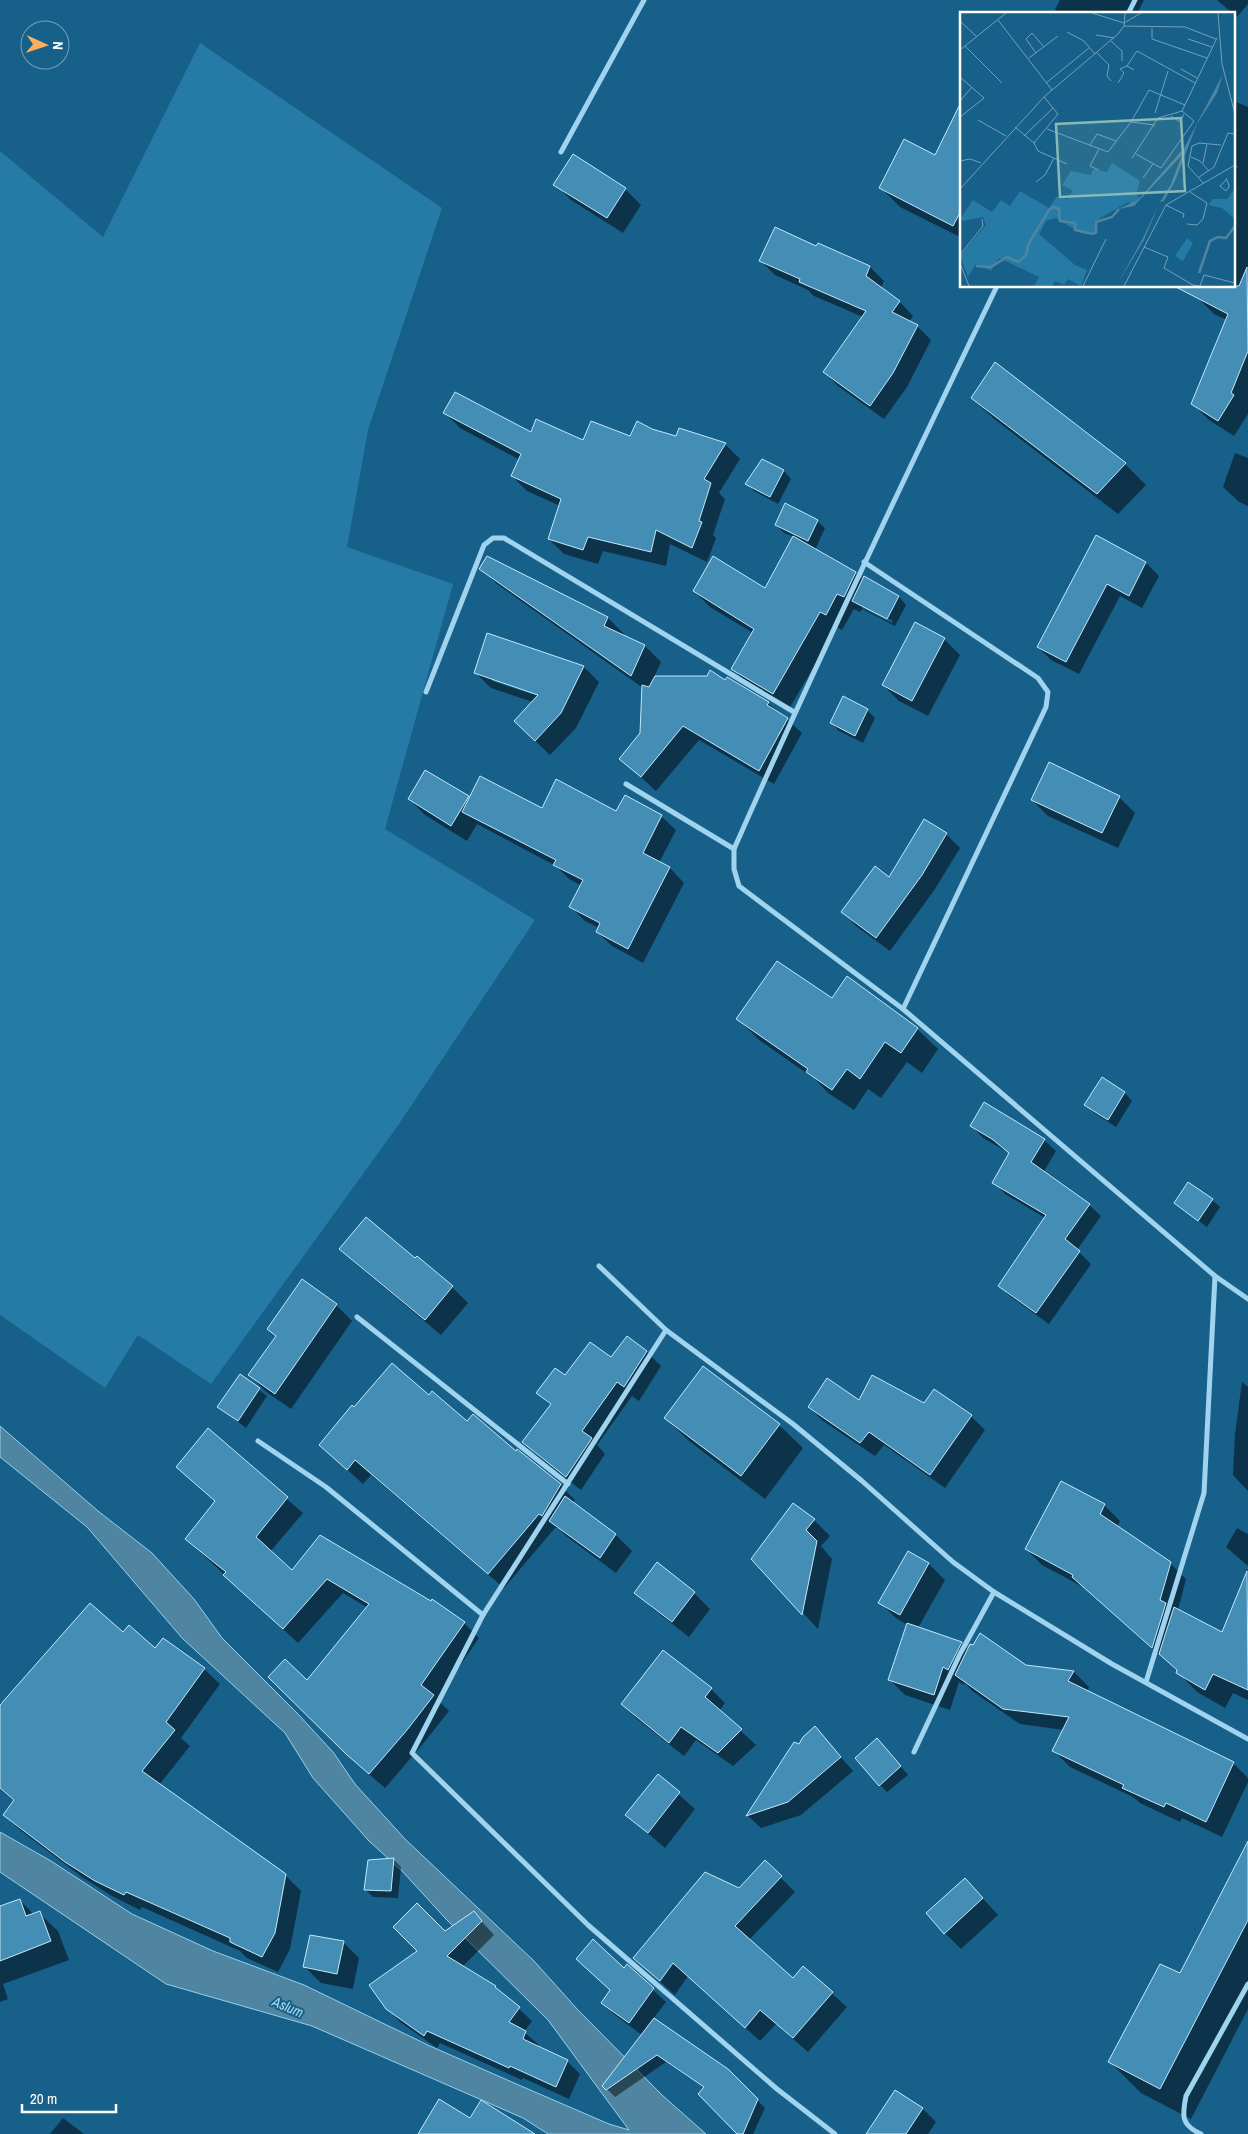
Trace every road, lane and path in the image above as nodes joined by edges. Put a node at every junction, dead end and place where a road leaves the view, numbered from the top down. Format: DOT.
graph roads {
  1 [pos="644,0"];
  2 [pos="1135,0"];
  3 [pos="1129,12"];
  4 [pos="561,152"];
  5 [pos="996,288"];
  6 [pos="864,562"];
  7 [pos="426,692"];
  8 [pos="794,712"];
  9 [pos="626,784"];
  10 [pos="734,849"];
  11 [pos="903,1009"];
  12 [pos="599,1266"];
  13 [pos="1215,1276"];
  14 [pos="1248,1299"];
  15 [pos="357,1317"];
  16 [pos="666,1330"];
  17 [pos="258,1441"];
  18 [pos="568,1484"];
  19 [pos="994,1592"];
  20 [pos="483,1615"];
  21 [pos="1146,1682"];
  22 [pos="1248,1739"];
  23 [pos="914,1752"];
  24 [pos="1248,1984"];
  25 [pos="835,2134"];
  26 [pos="1201,2134"];
  1 -- 4 [label="street"];
  2 -- 3 [label="street"];
  5 -- 6 [label="street"];
  6 -- 8 [label="street"];
  6 -- 11 [label="street"];
  7 -- 8 [label="street"];
  8 -- 10 [label="street"];
  9 -- 10 [label="street"];
  10 -- 11 [label="street"];
  11 -- 13 [label="street"];
  12 -- 16 [label="street"];
  13 -- 14 [label="street"];
  13 -- 21 [label="street"];
  15 -- 18 [label="street"];
  16 -- 18 [label="street"];
  16 -- 19 [label="street"];
  17 -- 20 [label="street"];
  18 -- 20 [label="street"];
  19 -- 21 [label="street"];
  19 -- 23 [label="street"];
  20 -- 25 [label="street"];
  21 -- 22 [label="street"];
  24 -- 26 [label="street"];
}
